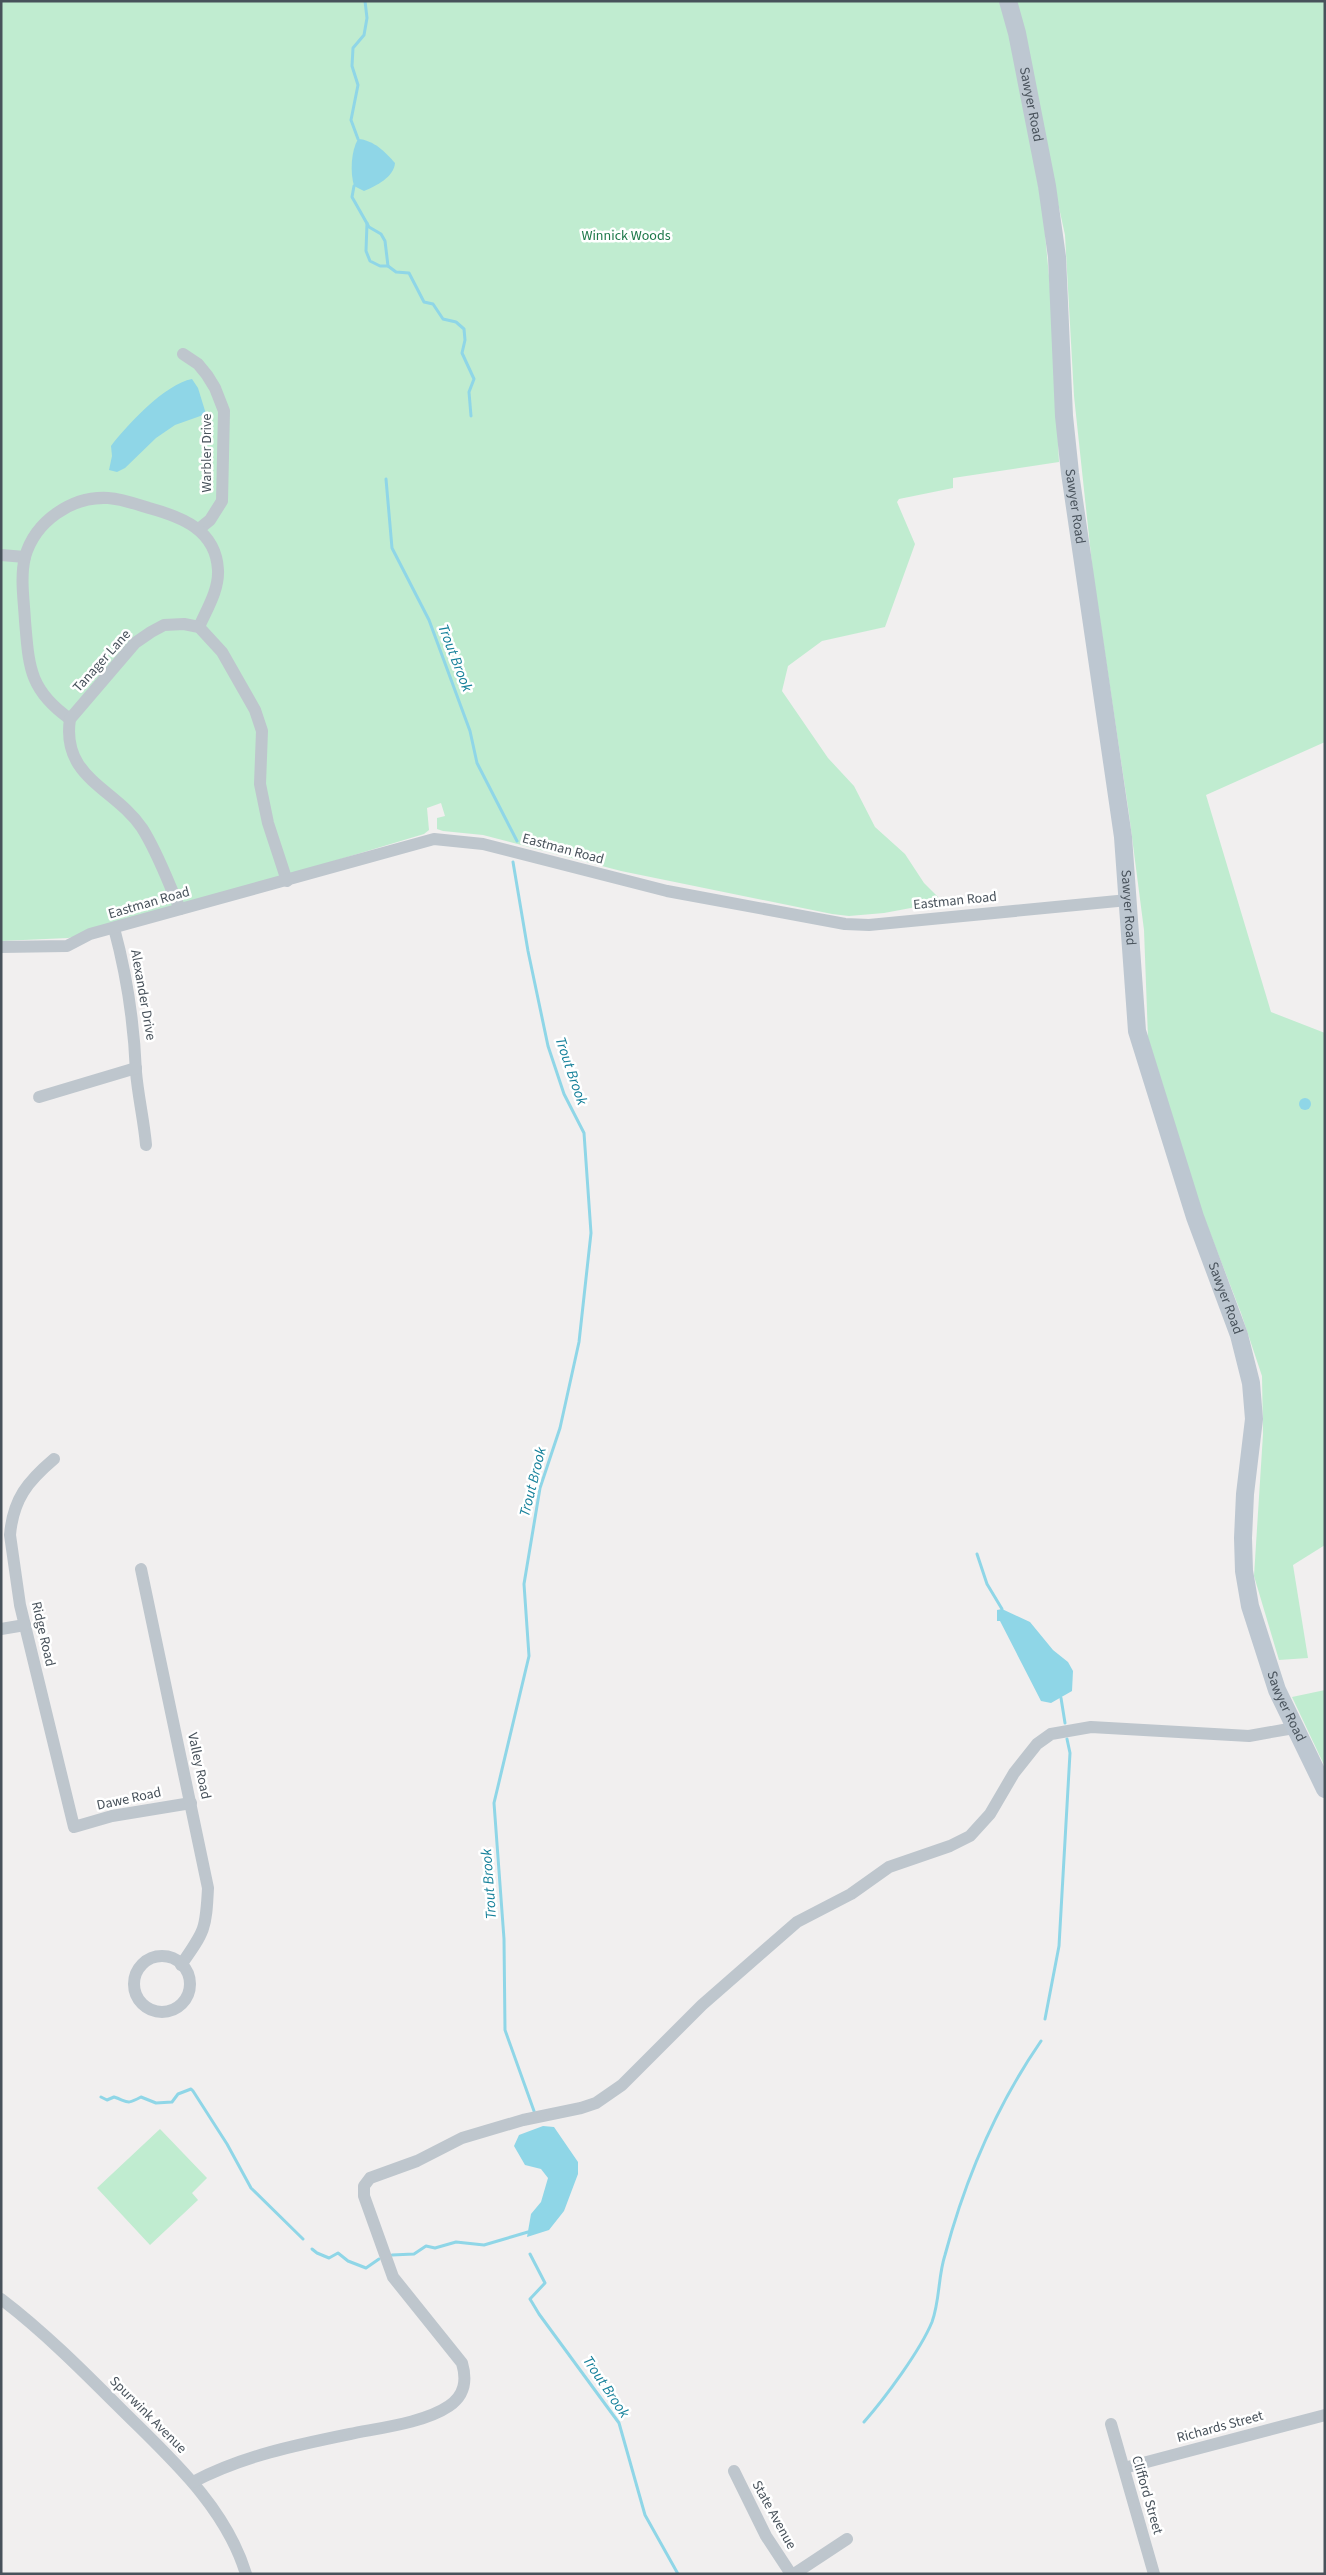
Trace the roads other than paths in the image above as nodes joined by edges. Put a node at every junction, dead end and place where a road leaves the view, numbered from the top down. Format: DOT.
graph roads {
  1 [pos="1008,1"];
  2 [pos="183,354"];
  3 [pos="199,529"];
  4 [pos="1,555"];
  5 [pos="25,557"];
  6 [pos="199,627"];
  7 [pos="70,718"];
  8 [pos="287,881"];
  9 [pos="1128,900"];
  10 [pos="180,909"];
  11 [pos="114,928"];
  12 [pos="1,948"];
  13 [pos="136,1068"];
  14 [pos="39,1097"];
  15 [pos="146,1145"];
  16 [pos="54,1459"];
  17 [pos="141,1569"];
  18 [pos="25,1625"];
  19 [pos="1,1629"];
  20 [pos="1294,1728"];
  21 [pos="1325,1789"];
  22 [pos="191,1803"];
  23 [pos="74,1827"];
  24 [pos="181,1965"];
  25 [pos="1,2299"];
  26 [pos="1325,2415"];
  27 [pos="1111,2424"];
  28 [pos="1124,2468"];
  29 [pos="734,2471"];
  30 [pos="193,2482"];
  31 [pos="847,2539"];
  32 [pos="246,2574"];
  33 [pos="792,2574"];
  34 [pos="1154,2574"];
  1 -- 9 [label="street, Sawyer Road"];
  2 -- 3 [label="street, Warbler Drive"];
  3 -- 5 [label="street"];
  3 -- 6 [label="street"];
  4 -- 5 [label="street"];
  5 -- 7 [label="street"];
  6 -- 7 [label="street, Tanager Lane"];
  6 -- 8 [label="street"];
  7 -- 10 [label="street"];
  8 -- 9 [label="street, Eastman Road"];
  8 -- 10 [label="street, Eastman Road"];
  9 -- 20 [label="street, Sawyer Road"];
  10 -- 11 [label="street, Eastman Road"];
  11 -- 12 [label="street, Eastman Road"];
  11 -- 13 [label="street, Alexander Drive"];
  13 -- 14 [label="street"];
  13 -- 15 [label="street, Alexander Drive"];
  16 -- 18 [label="street, Ridge Road"];
  17 -- 22 [label="street, Valley Road"];
  18 -- 19 [label="street"];
  18 -- 23 [label="street, Ridge Road"];
  20 -- 21 [label="street, Sawyer Road"];
  20 -- 30 [label="street"];
  22 -- 23 [label="street, Dawe Road"];
  22 -- 24 [label="street, Valley Road"];
  24 -- 24 [label="street"];
  25 -- 30 [label="street, Spurwink Avenue"];
  26 -- 28 [label="street, Richards Street"];
  27 -- 28 [label="street, Clifford Street"];
  28 -- 34 [label="street, Clifford Street"];
  29 -- 33 [label="street, State Avenue"];
  30 -- 32 [label="street, Spurwink Avenue"];
  31 -- 33 [label="street"];
}
